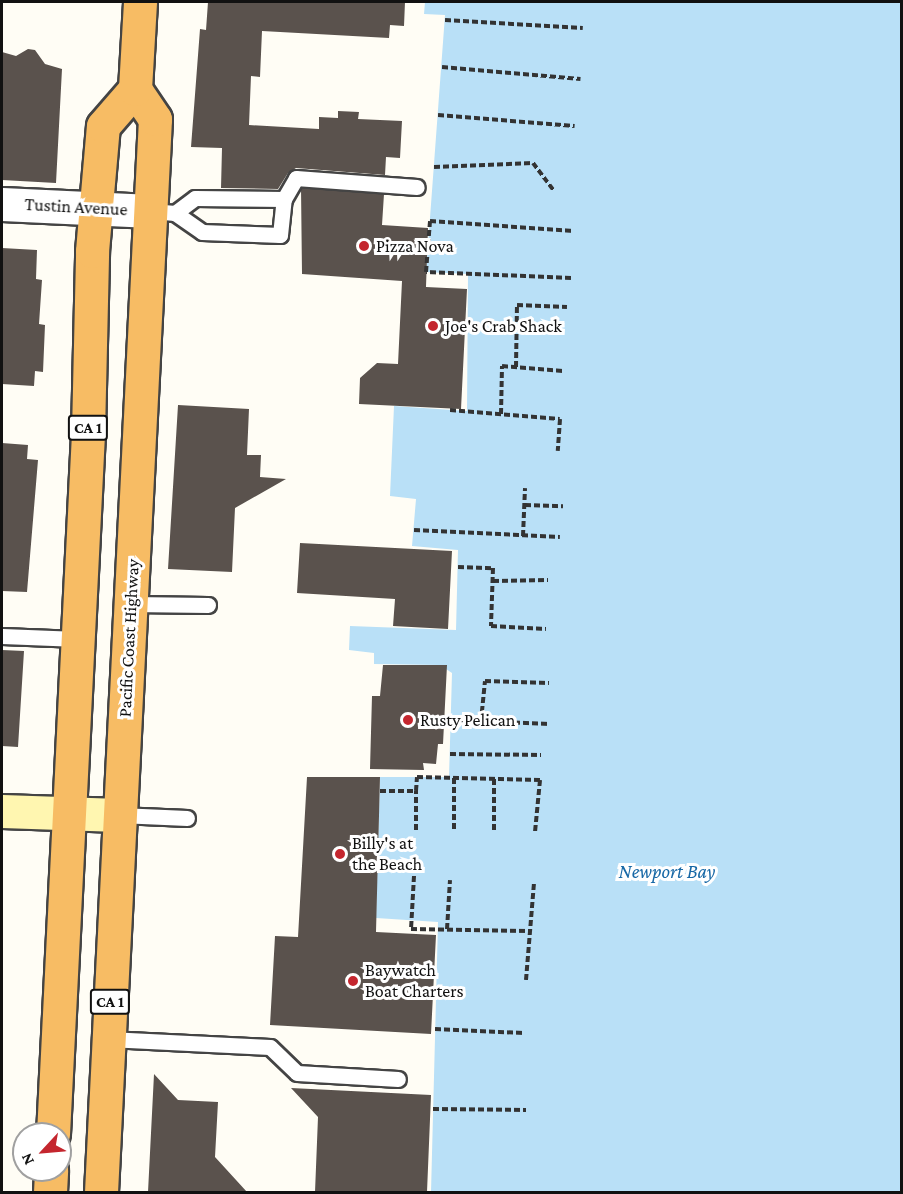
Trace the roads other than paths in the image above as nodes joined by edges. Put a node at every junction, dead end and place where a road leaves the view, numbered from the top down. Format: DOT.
graph roads {
  1 [pos="140,2"];
  2 [pos="135,89"];
  3 [pos="417,186"];
  4 [pos="284,199"];
  5 [pos="2,204"];
  6 [pos="97,208"];
  7 [pos="163,212"];
  8 [pos="131,604"];
  9 [pos="208,605"];
  10 [pos="2,636"];
  11 [pos="78,639"];
  12 [pos="2,811"];
  13 [pos="70,814"];
  14 [pos="119,815"];
  15 [pos="187,818"];
  16 [pos="108,1039"];
  17 [pos="398,1078"];
  18 [pos="54,1122"];
  19 [pos="101,1192"];
  1 -- 2 [label="highway"];
  2 -- 6 [label="highway, CA 1"];
  2 -- 7 [label="highway, Pacific Coast Highway / CA 1"];
  3 -- 4 [label="lane"];
  4 -- 7 [label="lane"];
  4 -- 7 [label="lane"];
  5 -- 6 [label="street, Tustin Avenue"];
  6 -- 7 [label="street, Tustin Avenue"];
  6 -- 11 [label="highway, CA 1"];
  7 -- 8 [label="highway, Pacific Coast Highway / CA 1"];
  8 -- 9 [label="lane"];
  8 -- 14 [label="highway, Pacific Coast Highway / CA 1"];
  10 -- 11 [label="lane"];
  11 -- 13 [label="highway, CA 1"];
  12 -- 13 [label="main road"];
  13 -- 14 [label="main road"];
  13 -- 18 [label="highway, CA 1"];
  14 -- 15 [label="lane"];
  14 -- 16 [label="highway, Pacific Coast Highway / CA 1"];
  16 -- 17 [label="lane"];
  16 -- 19 [label="highway, Pacific Coast Highway / CA 1"];
}
